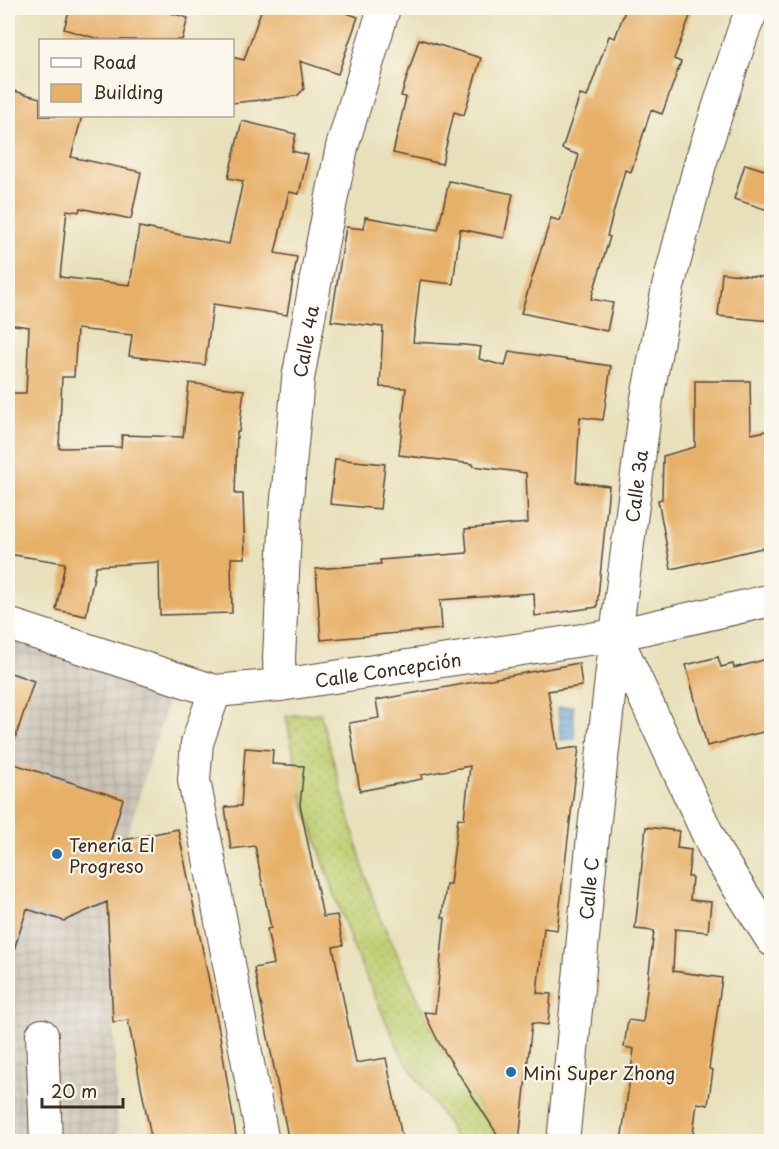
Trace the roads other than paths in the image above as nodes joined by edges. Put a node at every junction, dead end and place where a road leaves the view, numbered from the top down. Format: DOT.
graph roads {
  1 [pos="384,8"];
  2 [pos="753,8"];
  3 [pos="771,600"];
  4 [pos="8,624"];
  5 [pos="616,635"];
  6 [pos="280,685"];
  7 [pos="215,691"];
  8 [pos="771,940"];
  9 [pos="42,1035"];
  10 [pos="46,1142"];
  11 [pos="263,1142"];
  12 [pos="563,1142"];
  1 -- 6 [label="street, Calle 4a"];
  2 -- 5 [label="street, Calle 3a"];
  3 -- 5 [label="street, Calle Concepción"];
  4 -- 7 [label="street, Calle Concepción"];
  5 -- 6 [label="street, Calle Concepción"];
  5 -- 8 [label="street"];
  5 -- 12 [label="street, Calle C"];
  6 -- 7 [label="street, Calle Concepción"];
  7 -- 11 [label="street"];
  9 -- 10 [label="street"];
}
